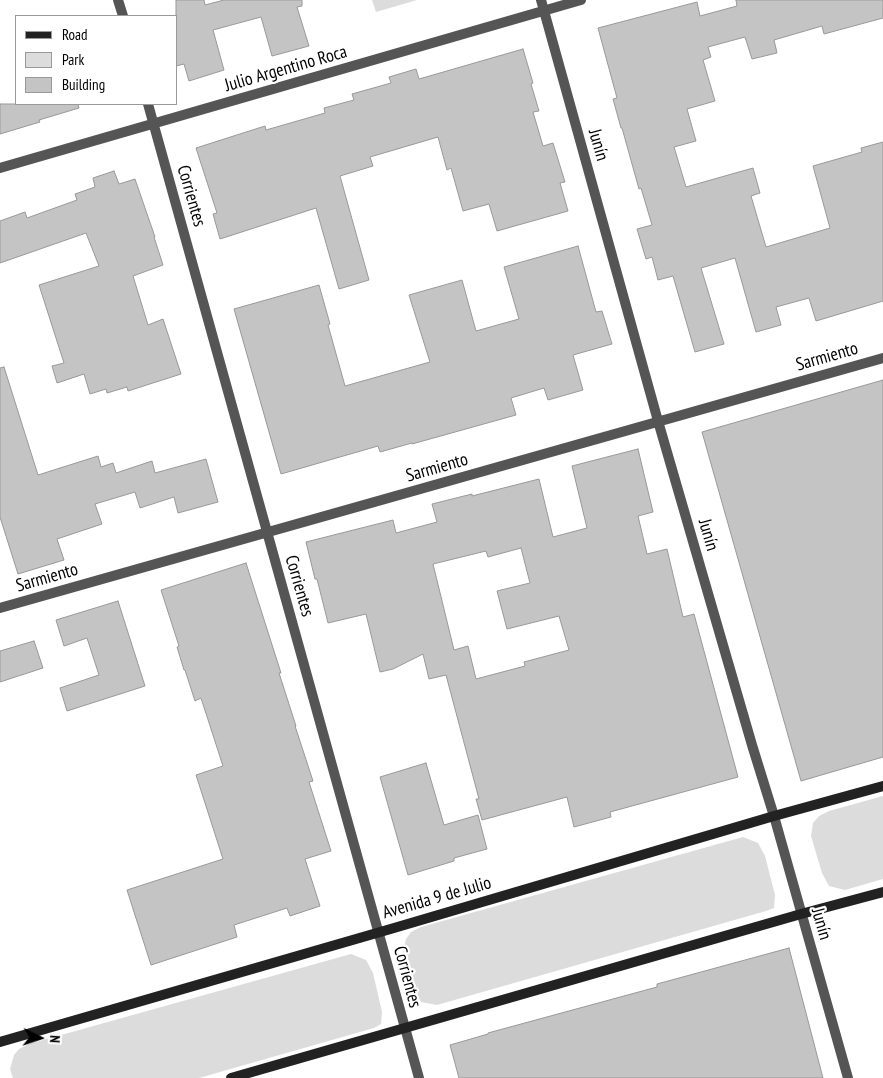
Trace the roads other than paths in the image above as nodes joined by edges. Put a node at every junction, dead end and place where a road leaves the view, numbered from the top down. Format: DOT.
graph roads {
  1 [pos="118,0"];
  2 [pos="581,0"];
  3 [pos="542,5"];
  4 [pos="122,15"];
  5 [pos="148,105"];
  6 [pos="154,124"];
  7 [pos="0,168"];
  8 [pos="883,358"];
  9 [pos="658,421"];
  10 [pos="268,533"];
  11 [pos="0,608"];
  12 [pos="883,786"];
  13 [pos="774,816"];
  14 [pos="883,892"];
  15 [pos="801,914"];
  16 [pos="379,932"];
  17 [pos="404,1028"];
  18 [pos="0,1042"];
  19 [pos="231,1078"];
  20 [pos="419,1078"];
  21 [pos="848,1078"];
  1 -- 4 [label="street"];
  2 -- 3 [label="street, Julio Argentino Roca"];
  3 -- 6 [label="street, Julio Argentino Roca"];
  3 -- 9 [label="street, Junín"];
  5 -- 6 [label="street, Corrientes"];
  6 -- 7 [label="street, Julio Argentino Roca"];
  6 -- 10 [label="street, Corrientes"];
  8 -- 9 [label="street, Sarmiento"];
  9 -- 10 [label="street, Sarmiento"];
  9 -- 13 [label="street, Junín"];
  10 -- 11 [label="street, Sarmiento"];
  10 -- 16 [label="street, Corrientes"];
  12 -- 13 [label="main road, Avenida 9 de Julio"];
  13 -- 15 [label="street, Junín"];
  13 -- 16 [label="main road, Avenida 9 de Julio"];
  14 -- 15 [label="main road"];
  15 -- 17 [label="main road"];
  15 -- 21 [label="street, Junín"];
  16 -- 17 [label="street, Corrientes"];
  16 -- 18 [label="main road, Avenida 9 de Julio"];
  17 -- 19 [label="main road"];
  17 -- 20 [label="street, Corrientes"];
}
